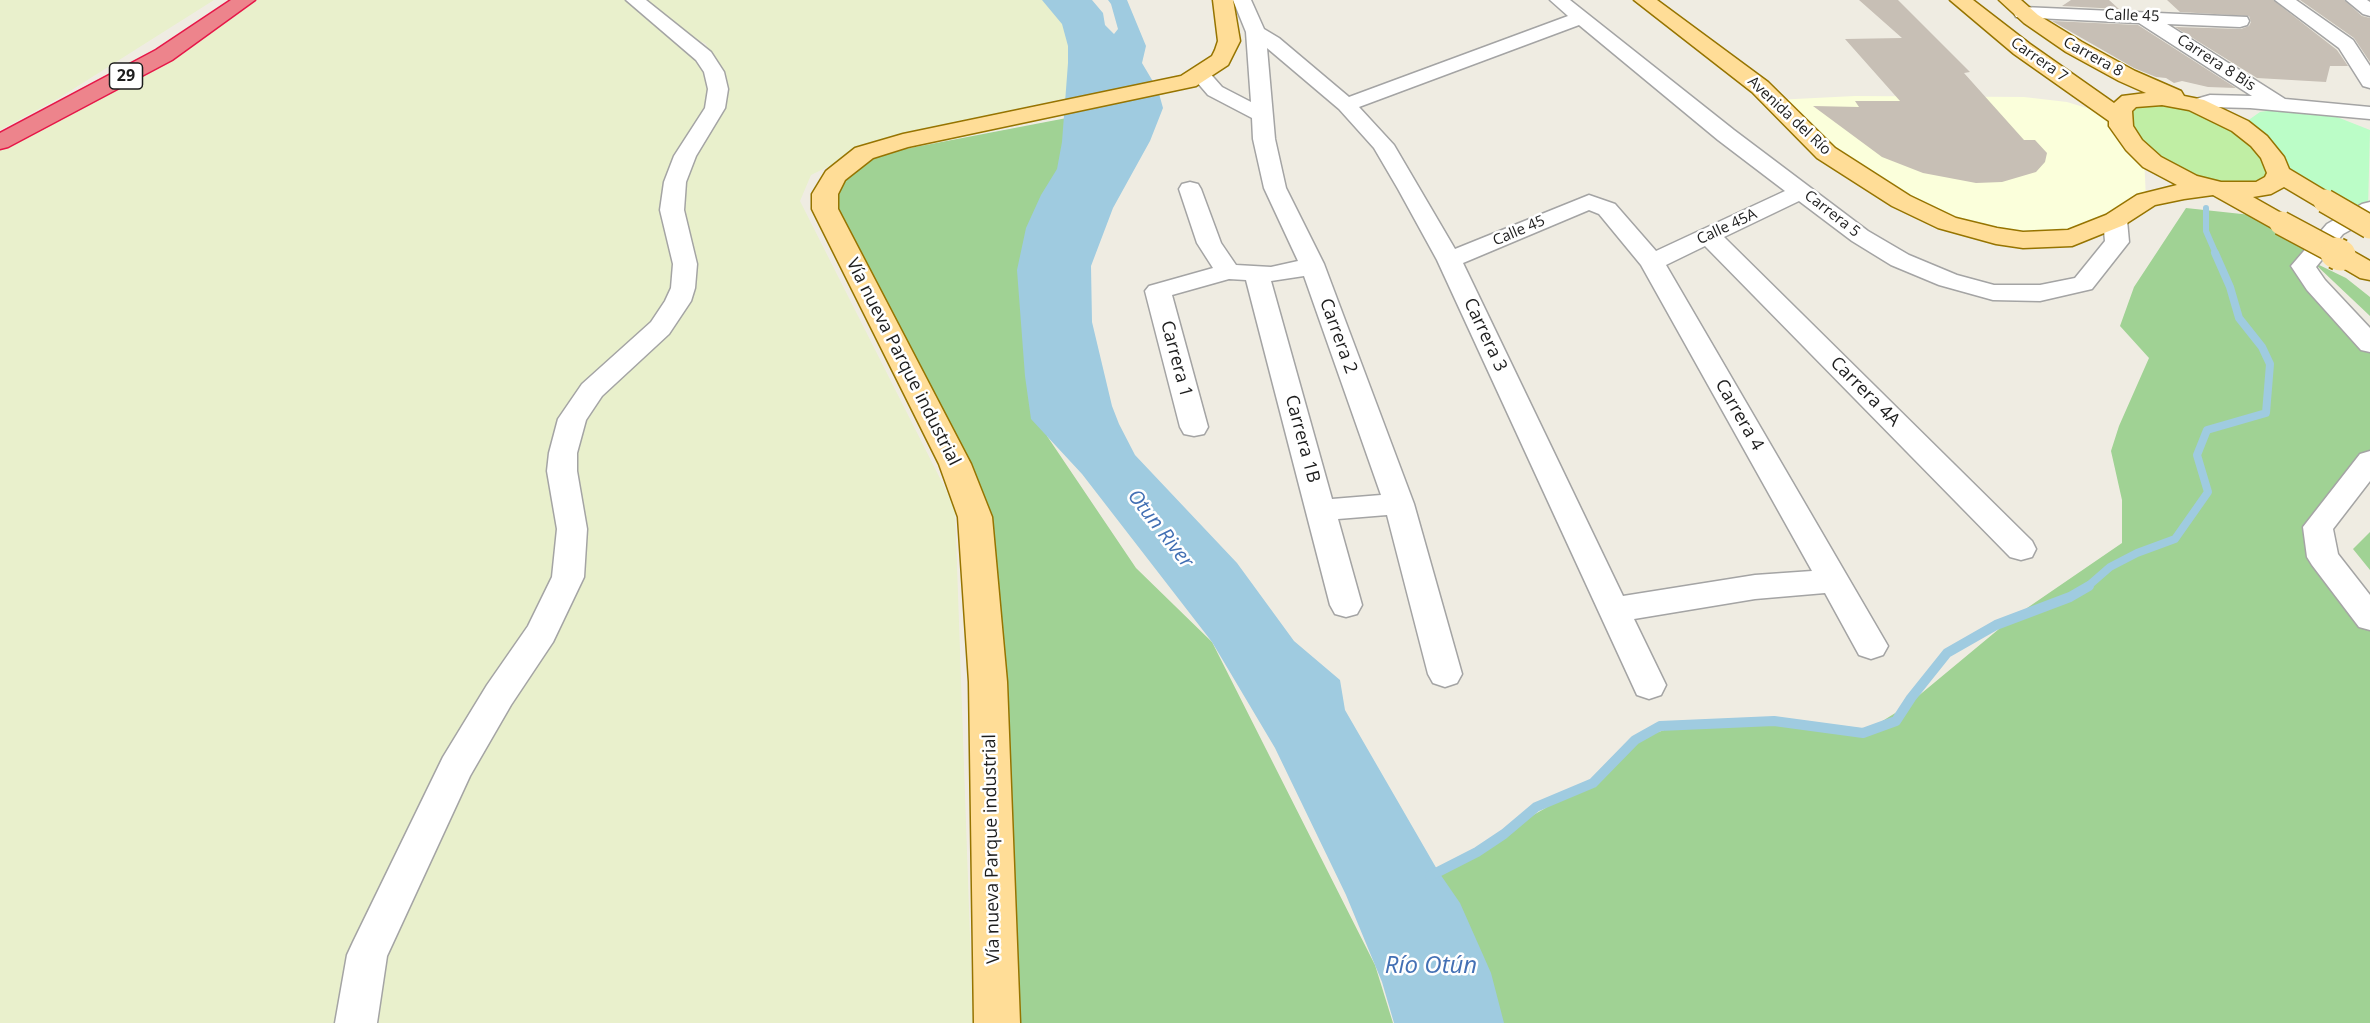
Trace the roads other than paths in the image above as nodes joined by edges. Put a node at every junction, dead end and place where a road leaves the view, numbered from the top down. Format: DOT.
graph roads {
  1 [pos="245,0"];
  2 [pos="635,0"];
  3 [pos="1223,0"];
  4 [pos="1242,0"];
  5 [pos="1559,0"];
  6 [pos="1644,0"];
  7 [pos="1960,0"];
  8 [pos="2125,0"];
  9 [pos="2284,0"];
  10 [pos="2355,0"];
  11 [pos="2016,6"];
  12 [pos="2370,10"];
  13 [pos="2142,16"];
  14 [pos="1581,18"];
  15 [pos="2240,21"];
  16 [pos="1256,32"];
  17 [pos="1194,78"];
  18 [pos="2370,82"];
  19 [pos="2190,103"];
  20 [pos="1346,105"];
  21 [pos="2289,106"];
  22 [pos="2370,113"];
  23 [pos="1263,115"];
  24 [pos="2120,118"];
  25 [pos="2240,126"];
  26 [pos="2370,128"];
  27 [pos="0,142"];
  28 [pos="2144,155"];
  29 [pos="2279,173"];
  30 [pos="2217,188"];
  31 [pos="1190,189"];
  32 [pos="1803,191"];
  33 [pos="2146,200"];
  34 [pos="1589,202"];
  35 [pos="2370,209"];
  36 [pos="2115,220"];
  37 [pos="2370,227"];
  38 [pos="1709,236"];
  39 [pos="1449,261"];
  40 [pos="1652,262"];
  41 [pos="1312,264"];
  42 [pos="1228,272"];
  43 [pos="2370,272"];
  44 [pos="1257,274"];
  45 [pos="2370,344"];
  46 [pos="1194,427"];
  47 [pos="2370,461"];
  48 [pos="1399,504"];
  49 [pos="1321,510"];
  50 [pos="2021,549"];
  51 [pos="1834,581"];
  52 [pos="1346,605"];
  53 [pos="1615,610"];
  54 [pos="2370,618"];
  55 [pos="1871,646"];
  56 [pos="1445,674"];
  57 [pos="1649,685"];
  58 [pos="356,1023"];
  59 [pos="997,1023"];
  1 -- 27 [label="highway, 29"];
  2 -- 58 [label="street"];
  3 -- 17 [label="main road, Vía nueva Parque industrial"];
  4 -- 16 [label="street, Carrera 2"];
  5 -- 14 [label="street, Carrera 5"];
  6 -- 36 [label="main road, Avenida del Río"];
  7 -- 24 [label="main road, Carrera 7"];
  8 -- 13 [label="street, Carrera 8 Bis"];
  9 -- 18 [label="street"];
  10 -- 12 [label="street"];
  11 -- 13 [label="street, Calle 45"];
  11 -- 19 [label="main road, Carrera 8"];
  13 -- 15 [label="street, Calle 45"];
  13 -- 21 [label="street, Carrera 8 Bis"];
  14 -- 20 [label="street"];
  14 -- 32 [label="street, Carrera 5"];
  16 -- 20 [label="street, Carrera 3"];
  16 -- 23 [label="street, Carrera 2"];
  17 -- 23 [label="street"];
  17 -- 59 [label="main road, Vía nueva Parque industrial"];
  19 -- 21 [label="street"];
  19 -- 24 [label="main road"];
  19 -- 25 [label="main road, Carrera 8"];
  20 -- 39 [label="street, Carrera 3"];
  21 -- 22 [label="street"];
  21 -- 25 [label="street"];
  21 -- 26 [label="street"];
  23 -- 41 [label="street, Carrera 2"];
  24 -- 28 [label="main road"];
  25 -- 29 [label="main road, Carrera 8"];
  28 -- 30 [label="main road"];
  28 -- 33 [label="main road"];
  29 -- 30 [label="main road"];
  29 -- 37 [label="main road, bridge"];
  30 -- 33 [label="main road, Avenida del Río"];
  30 -- 43 [label="main road, bridge"];
  31 -- 42 [label="street"];
  32 -- 36 [label="street, Carrera 5"];
  32 -- 38 [label="street, Calle 45A"];
  33 -- 36 [label="main road, Avenida del Río"];
  34 -- 39 [label="street, Calle 45"];
  34 -- 40 [label="street, Carrera 4"];
  35 -- 45 [label="street"];
  38 -- 40 [label="street, Calle 45A"];
  38 -- 50 [label="street, Carrera 4A"];
  39 -- 53 [label="street, Carrera 3"];
  40 -- 51 [label="street, Carrera 4"];
  41 -- 44 [label="street"];
  41 -- 48 [label="street, Carrera 2"];
  42 -- 44 [label="street"];
  42 -- 46 [label="street, Carrera 1"];
  44 -- 49 [label="street, Carrera 1B"];
  47 -- 54 [label="street"];
  48 -- 49 [label="street"];
  48 -- 56 [label="street, Carrera 2"];
  49 -- 52 [label="street, Carrera 1B"];
  51 -- 53 [label="street"];
  51 -- 55 [label="street, Carrera 4"];
  53 -- 57 [label="street, Carrera 3"];
}
